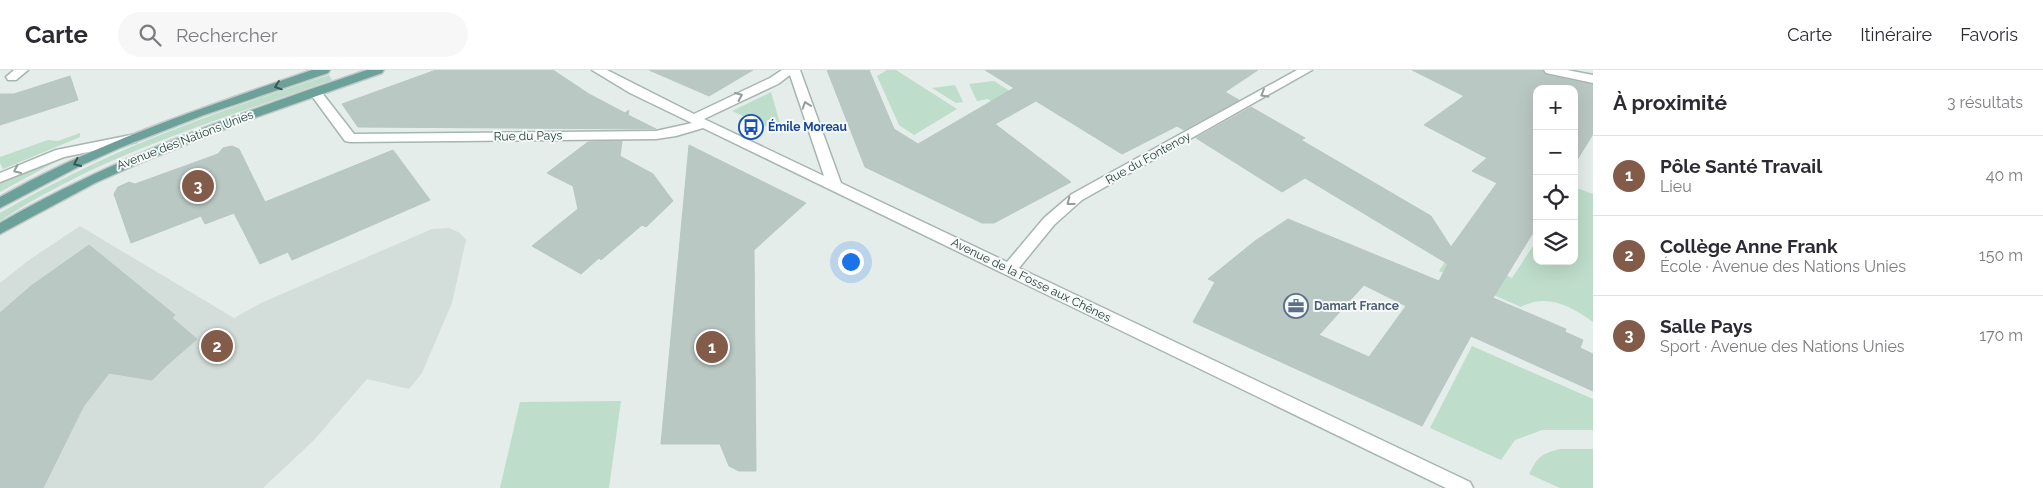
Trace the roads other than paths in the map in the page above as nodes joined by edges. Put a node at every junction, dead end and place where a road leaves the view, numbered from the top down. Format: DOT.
graph roads {
  1 [pos="22,70"];
  2 [pos="324,70"];
  3 [pos="378,70"];
  4 [pos="598,70"];
  5 [pos="792,70"];
  6 [pos="1306,70"];
  7 [pos="1550,70"];
  8 [pos="12,77"];
  9 [pos="1593,79"];
  10 [pos="315,92"];
  11 [pos="700,121"];
  12 [pos="131,139"];
  13 [pos="0,178"];
  14 [pos="834,184"];
  15 [pos="0,203"];
  16 [pos="0,229"];
  17 [pos="1009,270"];
  18 [pos="1464,488"];
  1 -- 8 [label="street"];
  2 -- 12 [label="main road, Avenue des Nations Unies, one-way"];
  3 -- 10 [label="main road, Avenue des Nations Unies"];
  4 -- 11 [label="street, Avenue de la Fosse aux Chênes"];
  11 -- 5 [label="street, Rue du Pays, one-way"];
  14 -- 5 [label="street, one-way"];
  6 -- 17 [label="street, Rue du Fontenoy, one-way"];
  7 -- 9 [label="street"];
  10 -- 11 [label="street, Rue du Pays"];
  10 -- 16 [label="main road, Avenue des Nations Unies"];
  11 -- 14 [label="street, Avenue de la Fosse aux Chênes"];
  12 -- 13 [label="street, Avenue des Nations Unies, one-way"];
  12 -- 15 [label="main road, Avenue des Nations Unies, one-way"];
  14 -- 17 [label="street, Avenue de la Fosse aux Chênes"];
  17 -- 18 [label="street, Avenue de la Fosse aux Chênes"];
}
